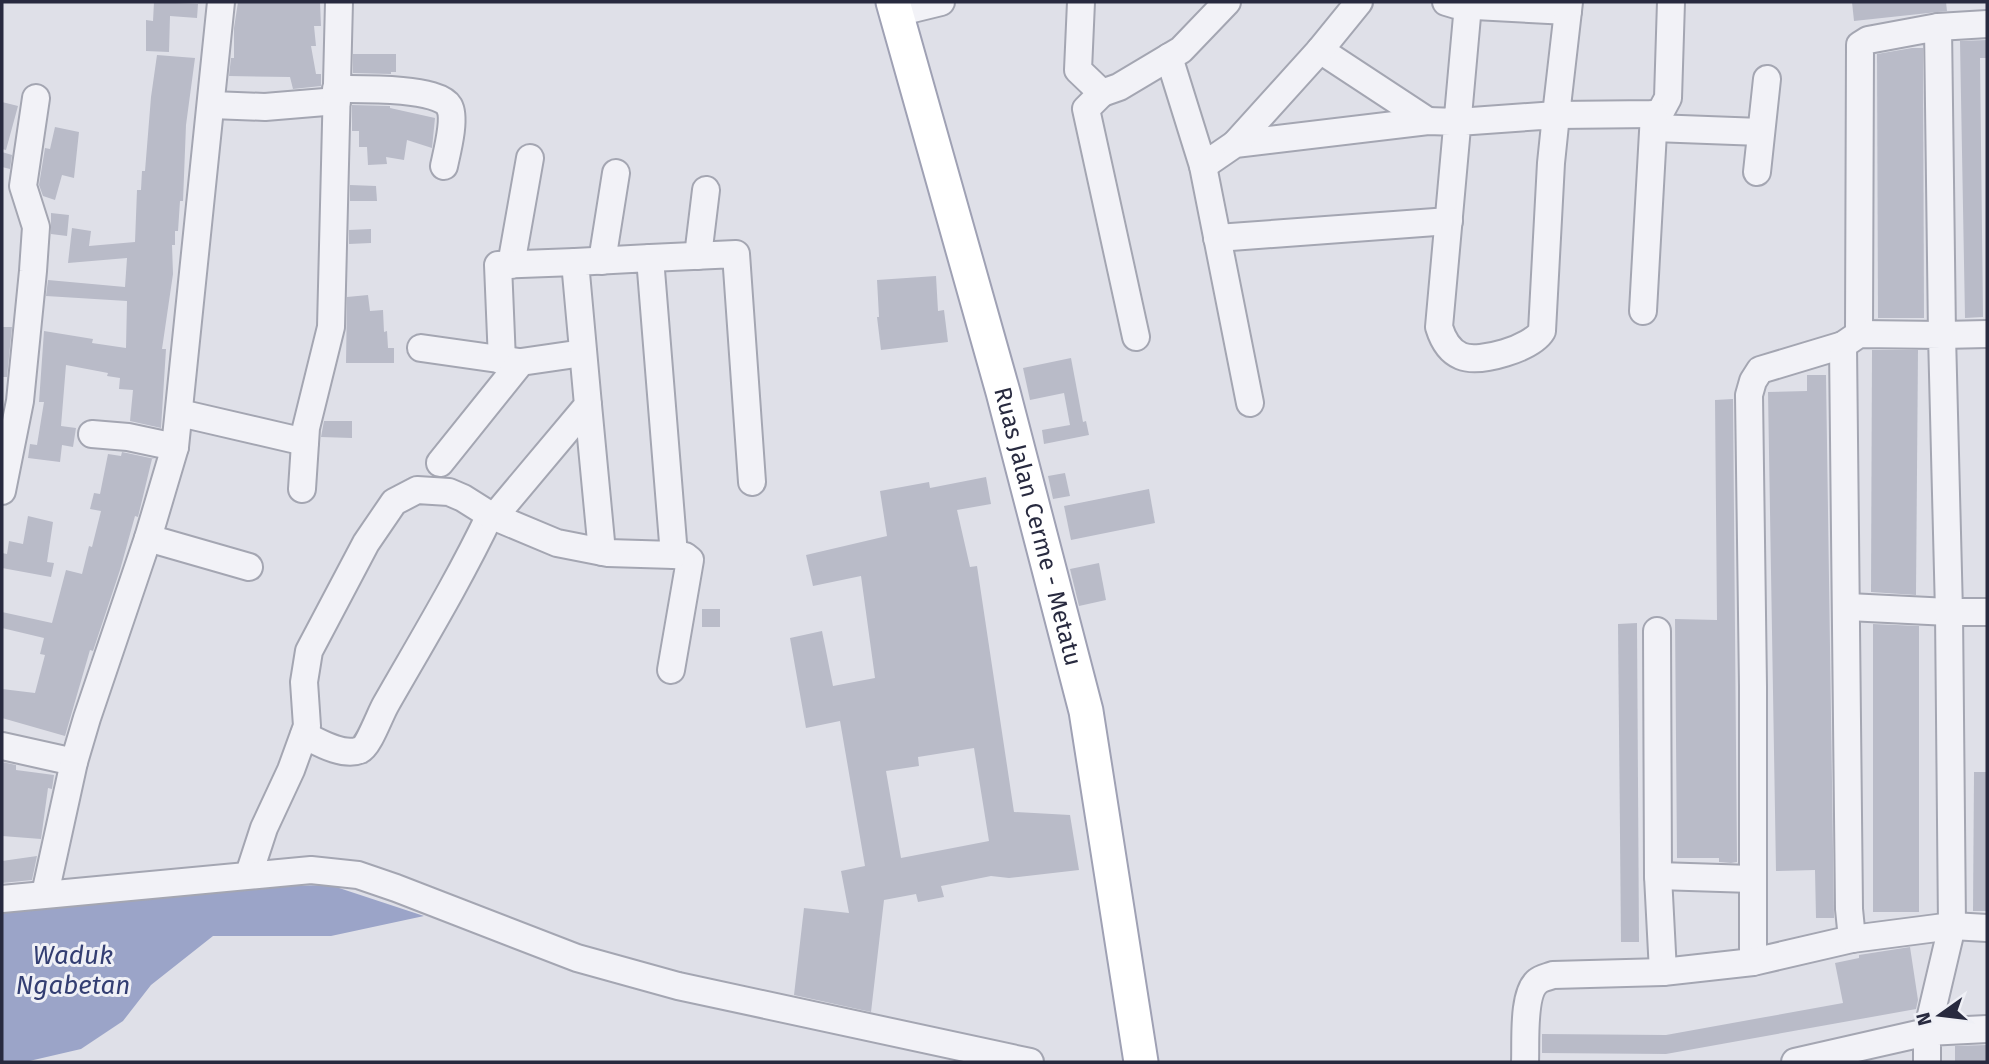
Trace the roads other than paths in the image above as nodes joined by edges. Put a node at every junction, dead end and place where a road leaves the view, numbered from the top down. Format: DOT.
graph roads {
  1 [pos="221,2"];
  2 [pos="339,2"];
  3 [pos="941,2"];
  4 [pos="1081,2"];
  5 [pos="1227,2"];
  6 [pos="1359,2"];
  7 [pos="1671,2"];
  8 [pos="1457,4"];
  9 [pos="1569,6"];
  10 [pos="895,7"];
  11 [pos="1987,24"];
  12 [pos="1938,27"];
  13 [pos="1320,50"];
  14 [pos="1169,57"];
  15 [pos="1767,79"];
  16 [pos="1102,93"];
  17 [pos="336,95"];
  18 [pos="36,97"];
  19 [pos="212,105"];
  20 [pos="1556,115"];
  21 [pos="1428,121"];
  22 [pos="1654,121"];
  23 [pos="1458,122"];
  24 [pos="1761,132"];
  25 [pos="1235,144"];
  26 [pos="530,158"];
  27 [pos="444,166"];
  28 [pos="1203,166"];
  29 [pos="1757,172"];
  30 [pos="617,173"];
  31 [pos="706,190"];
  32 [pos="1449,221"];
  33 [pos="1217,239"];
  34 [pos="698,256"];
  35 [pos="650,258"];
  36 [pos="602,261"];
  37 [pos="575,262"];
  38 [pos="511,265"];
  39 [pos="1643,312"];
  40 [pos="1987,334"];
  41 [pos="1942,335"];
  42 [pos="1136,337"];
  43 [pos="1851,339"];
  44 [pos="421,348"];
  45 [pos="583,353"];
  46 [pos="512,361"];
  47 [pos="12,384"];
  48 [pos="1250,403"];
  49 [pos="588,405"];
  50 [pos="180,413"];
  51 [pos="92,434"];
  52 [pos="306,442"];
  53 [pos="175,447"];
  54 [pos="440,463"];
  55 [pos="752,481"];
  56 [pos="303,489"];
  57 [pos="2,491"];
  58 [pos="491,516"];
  59 [pos="148,538"];
  60 [pos="601,552"];
  61 [pos="674,555"];
  62 [pos="249,567"];
  63 [pos="1848,607"];
  64 [pos="1949,612"];
  65 [pos="1987,612"];
  66 [pos="1657,631"];
  67 [pos="671,670"];
  68 [pos="304,735"];
  69 [pos="2,746"];
  70 [pos="74,762"];
  71 [pos="249,874"];
  72 [pos="1658,876"];
  73 [pos="1752,879"];
  74 [pos="45,894"];
  75 [pos="2,899"];
  76 [pos="1952,926"];
  77 [pos="1987,928"];
  78 [pos="1852,939"];
  79 [pos="1753,962"];
  80 [pos="1663,972"];
  81 [pos="1987,1029"];
  82 [pos="1927,1032"];
  83 [pos="1826,1059"];
  84 [pos="1030,1062"];
  85 [pos="1141,1062"];
  86 [pos="1525,1062"];
  87 [pos="1795,1062"];
  88 [pos="1927,1062"];
  1 -- 19 [label="street"];
  2 -- 17 [label="street"];
  3 -- 10 [label="street"];
  4 -- 16 [label="street"];
  5 -- 14 [label="street"];
  6 -- 13 [label="street"];
  7 -- 22 [label="street"];
  8 -- 9 [label="street"];
  8 -- 23 [label="street"];
  9 -- 20 [label="street"];
  10 -- 85 [label="main road, Ruas Jalan Cerme - Metatu"];
  11 -- 12 [label="street"];
  12 -- 41 [label="street"];
  12 -- 43 [label="street"];
  13 -- 21 [label="street"];
  13 -- 25 [label="street"];
  14 -- 16 [label="street"];
  14 -- 28 [label="street"];
  15 -- 24 [label="street"];
  16 -- 42 [label="street"];
  17 -- 19 [label="street"];
  17 -- 27 [label="street"];
  17 -- 52 [label="street"];
  18 -- 47 [label="street"];
  19 -- 50 [label="street"];
  20 -- 22 [label="street"];
  20 -- 23 [label="street"];
  20 -- 32 [label="street"];
  21 -- 23 [label="street"];
  21 -- 25 [label="street"];
  22 -- 24 [label="street"];
  22 -- 39 [label="street"];
  23 -- 32 [label="street"];
  24 -- 29 [label="street"];
  25 -- 28 [label="street"];
  26 -- 38 [label="street"];
  28 -- 33 [label="street"];
  30 -- 36 [label="street"];
  31 -- 34 [label="street"];
  32 -- 33 [label="street"];
  33 -- 48 [label="street"];
  34 -- 35 [label="street"];
  34 -- 55 [label="street"];
  35 -- 36 [label="street"];
  35 -- 61 [label="street"];
  36 -- 37 [label="street"];
  37 -- 38 [label="street"];
  37 -- 45 [label="street"];
  38 -- 46 [label="street"];
  40 -- 41 [label="street"];
  41 -- 43 [label="street"];
  41 -- 64 [label="street"];
  43 -- 63 [label="street"];
  43 -- 73 [label="street"];
  44 -- 46 [label="street"];
  45 -- 46 [label="street"];
  45 -- 49 [label="street"];
  46 -- 54 [label="street"];
  47 -- 57 [label="street"];
  49 -- 58 [label="street"];
  49 -- 60 [label="street"];
  50 -- 52 [label="street"];
  50 -- 53 [label="street"];
  51 -- 53 [label="street"];
  52 -- 56 [label="street"];
  53 -- 59 [label="street"];
  58 -- 60 [label="street"];
  58 -- 68 [label="street"];
  58 -- 68 [label="street"];
  59 -- 62 [label="street"];
  59 -- 70 [label="street"];
  60 -- 61 [label="street"];
  61 -- 67 [label="street"];
  63 -- 64 [label="street"];
  63 -- 78 [label="street"];
  64 -- 65 [label="street"];
  64 -- 76 [label="street"];
  66 -- 72 [label="street"];
  68 -- 71 [label="street"];
  69 -- 70 [label="street"];
  70 -- 74 [label="street"];
  71 -- 74 [label="street"];
  71 -- 84 [label="street"];
  72 -- 73 [label="street"];
  72 -- 80 [label="street"];
  73 -- 79 [label="street"];
  74 -- 75 [label="street"];
  76 -- 77 [label="street"];
  76 -- 78 [label="street"];
  76 -- 82 [label="street"];
  78 -- 79 [label="street"];
  79 -- 80 [label="street"];
  80 -- 86 [label="street"];
  81 -- 82 [label="street"];
  82 -- 83 [label="street"];
  82 -- 88 [label="street"];
  83 -- 87 [label="street"];
}
